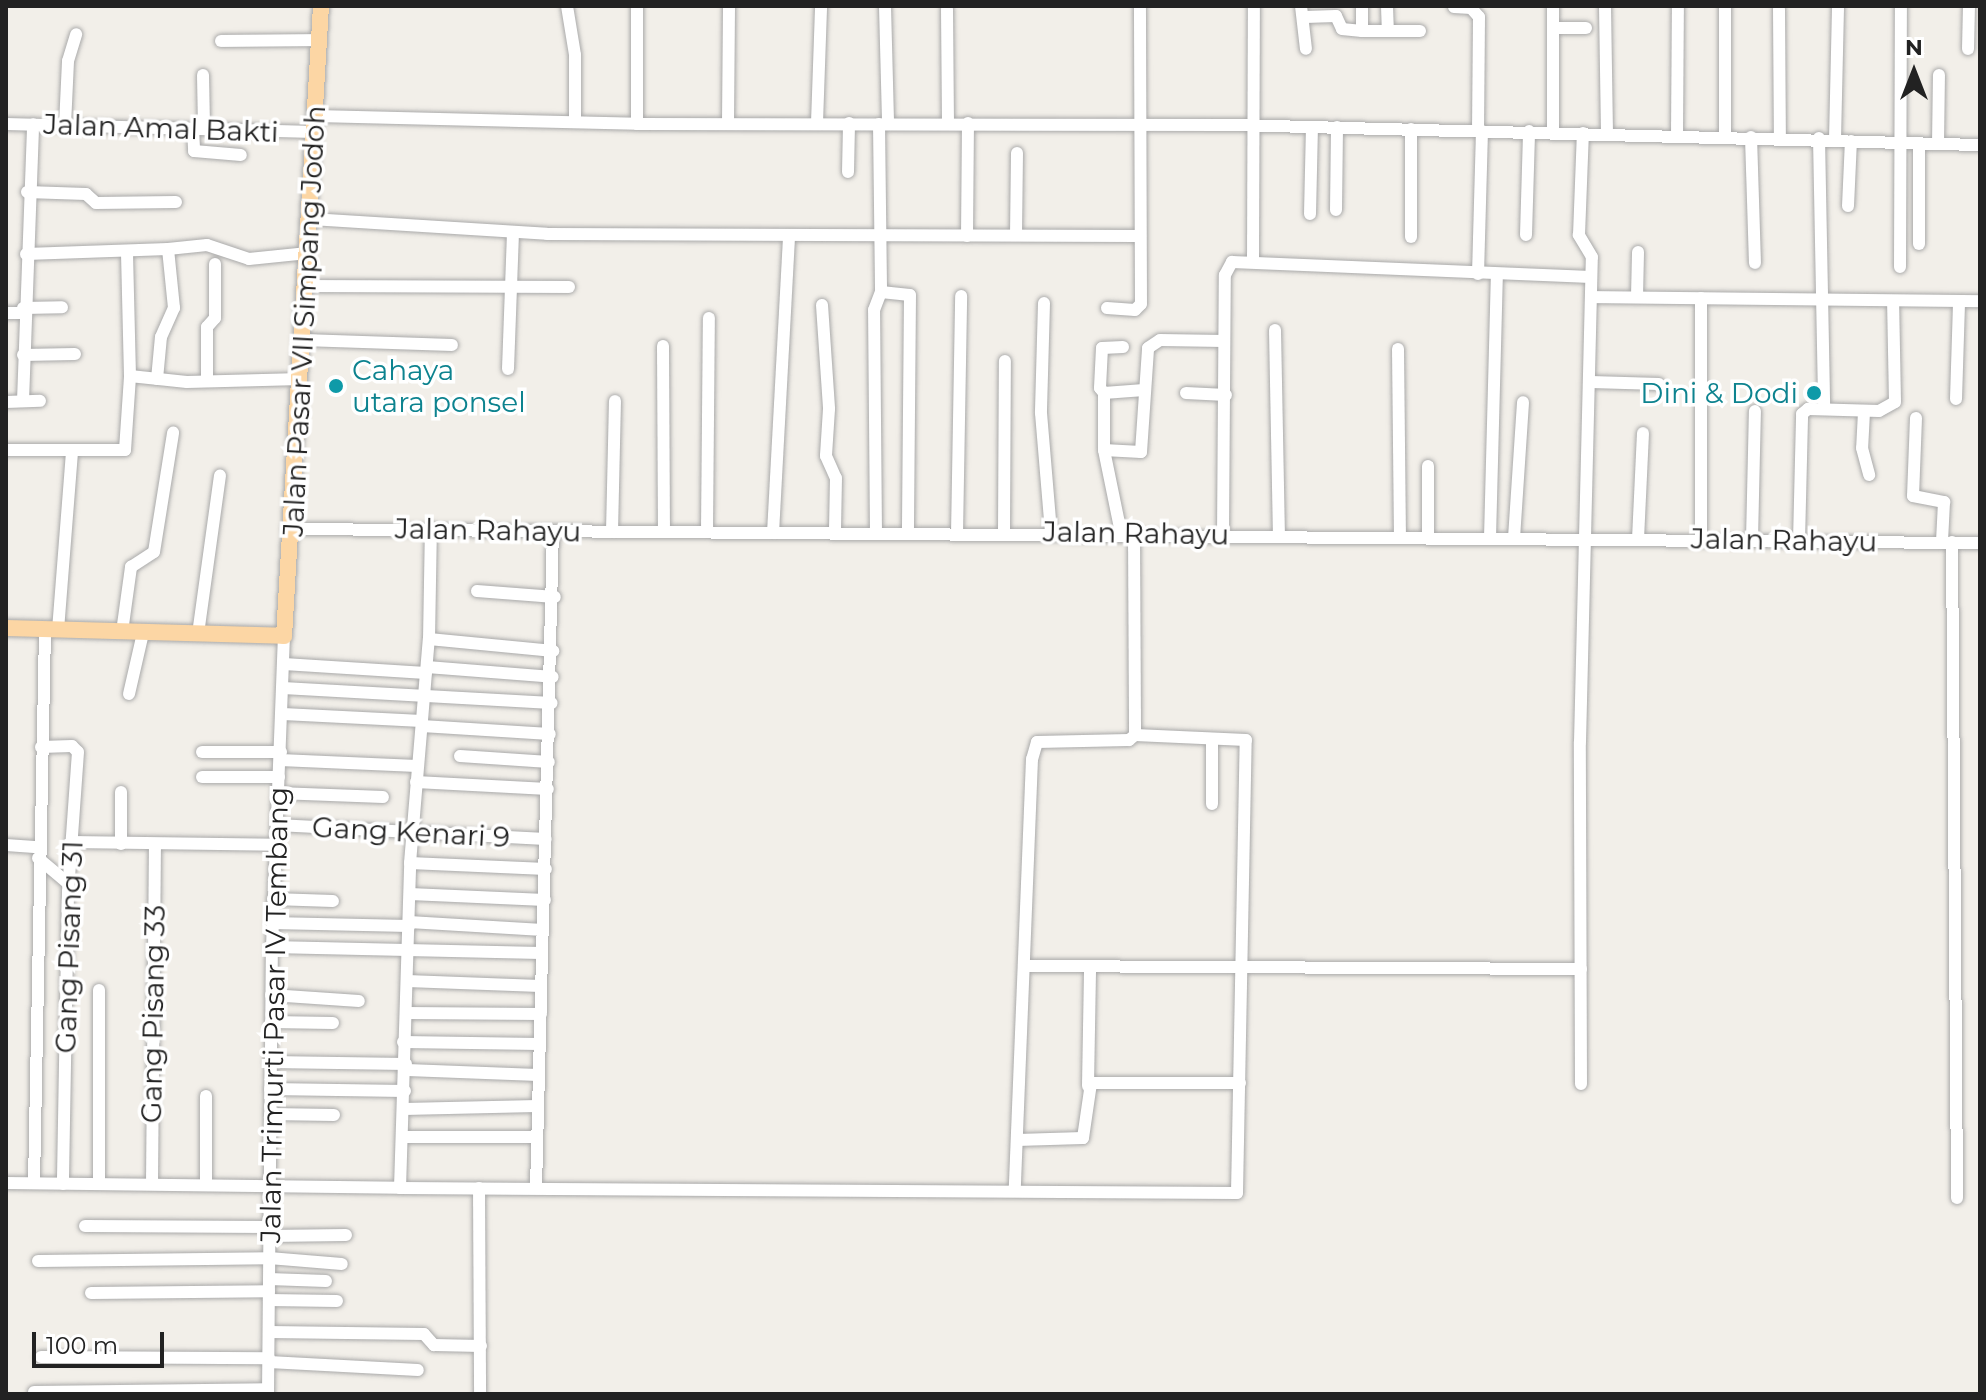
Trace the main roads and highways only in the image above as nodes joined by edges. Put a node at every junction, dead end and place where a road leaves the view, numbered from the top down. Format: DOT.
graph roads {
  1 [pos="321,6"];
  2 [pos="6,628"];
  1 -- 2 [label="main road, Jalan Pasar VII Simpang Jodoh"];
}
